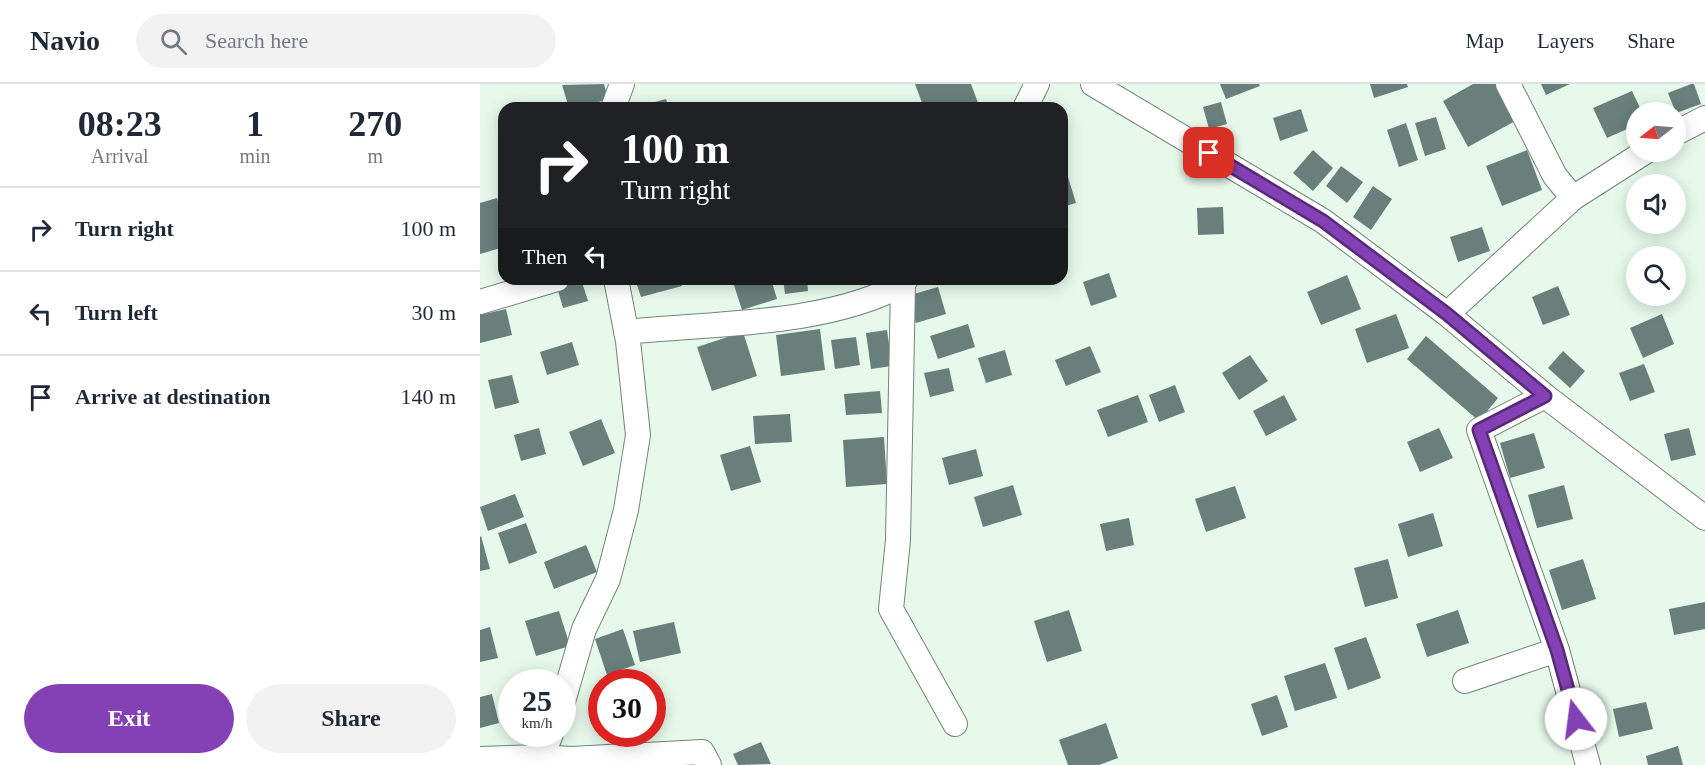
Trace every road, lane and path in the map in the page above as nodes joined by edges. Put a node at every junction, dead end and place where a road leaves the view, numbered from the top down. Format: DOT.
graph roads {
  1 [pos="622,84"];
  2 [pos="1037,84"];
  3 [pos="1094,84"];
  4 [pos="1508,84"];
  5 [pos="615,102"];
  6 [pos="1028,102"];
  7 [pos="1705,118"];
  8 [pos="1686,128"];
  9 [pos="1629,162"];
  10 [pos="1573,198"];
  11 [pos="537,285"];
  12 [pos="617,285"];
  13 [pos="900,285"];
  14 [pos="904,285"];
  15 [pos="480,302"];
  16 [pos="1447,314"];
  17 [pos="626,332"];
  18 [pos="1545,396"];
  19 [pos="1705,518"];
  20 [pos="1557,650"];
  21 [pos="573,669"];
  22 [pos="1465,681"];
  23 [pos="955,724"];
  24 [pos="546,747"];
  25 [pos="542,757"];
  26 [pos="480,759"];
  27 [pos="709,765"];
  28 [pos="1588,765"];
  1 -- 5 [label="street"];
  2 -- 6 [label="street"];
  3 -- 16 [label="street"];
  4 -- 10 [label="street"];
  7 -- 8 [label="street"];
  9 -- 10 [label="street"];
  10 -- 16 [label="street"];
  11 -- 15 [label="street"];
  12 -- 17 [label="street"];
  13 -- 17 [label="street"];
  14 -- 23 [label="street"];
  16 -- 18 [label="street"];
  17 -- 21 [label="street"];
  18 -- 19 [label="street"];
  18 -- 20 [label="street"];
  20 -- 22 [label="street"];
  20 -- 28 [label="street"];
  24 -- 25 [label="street"];
  25 -- 26 [label="street"];
  25 -- 27 [label="street"];
}
